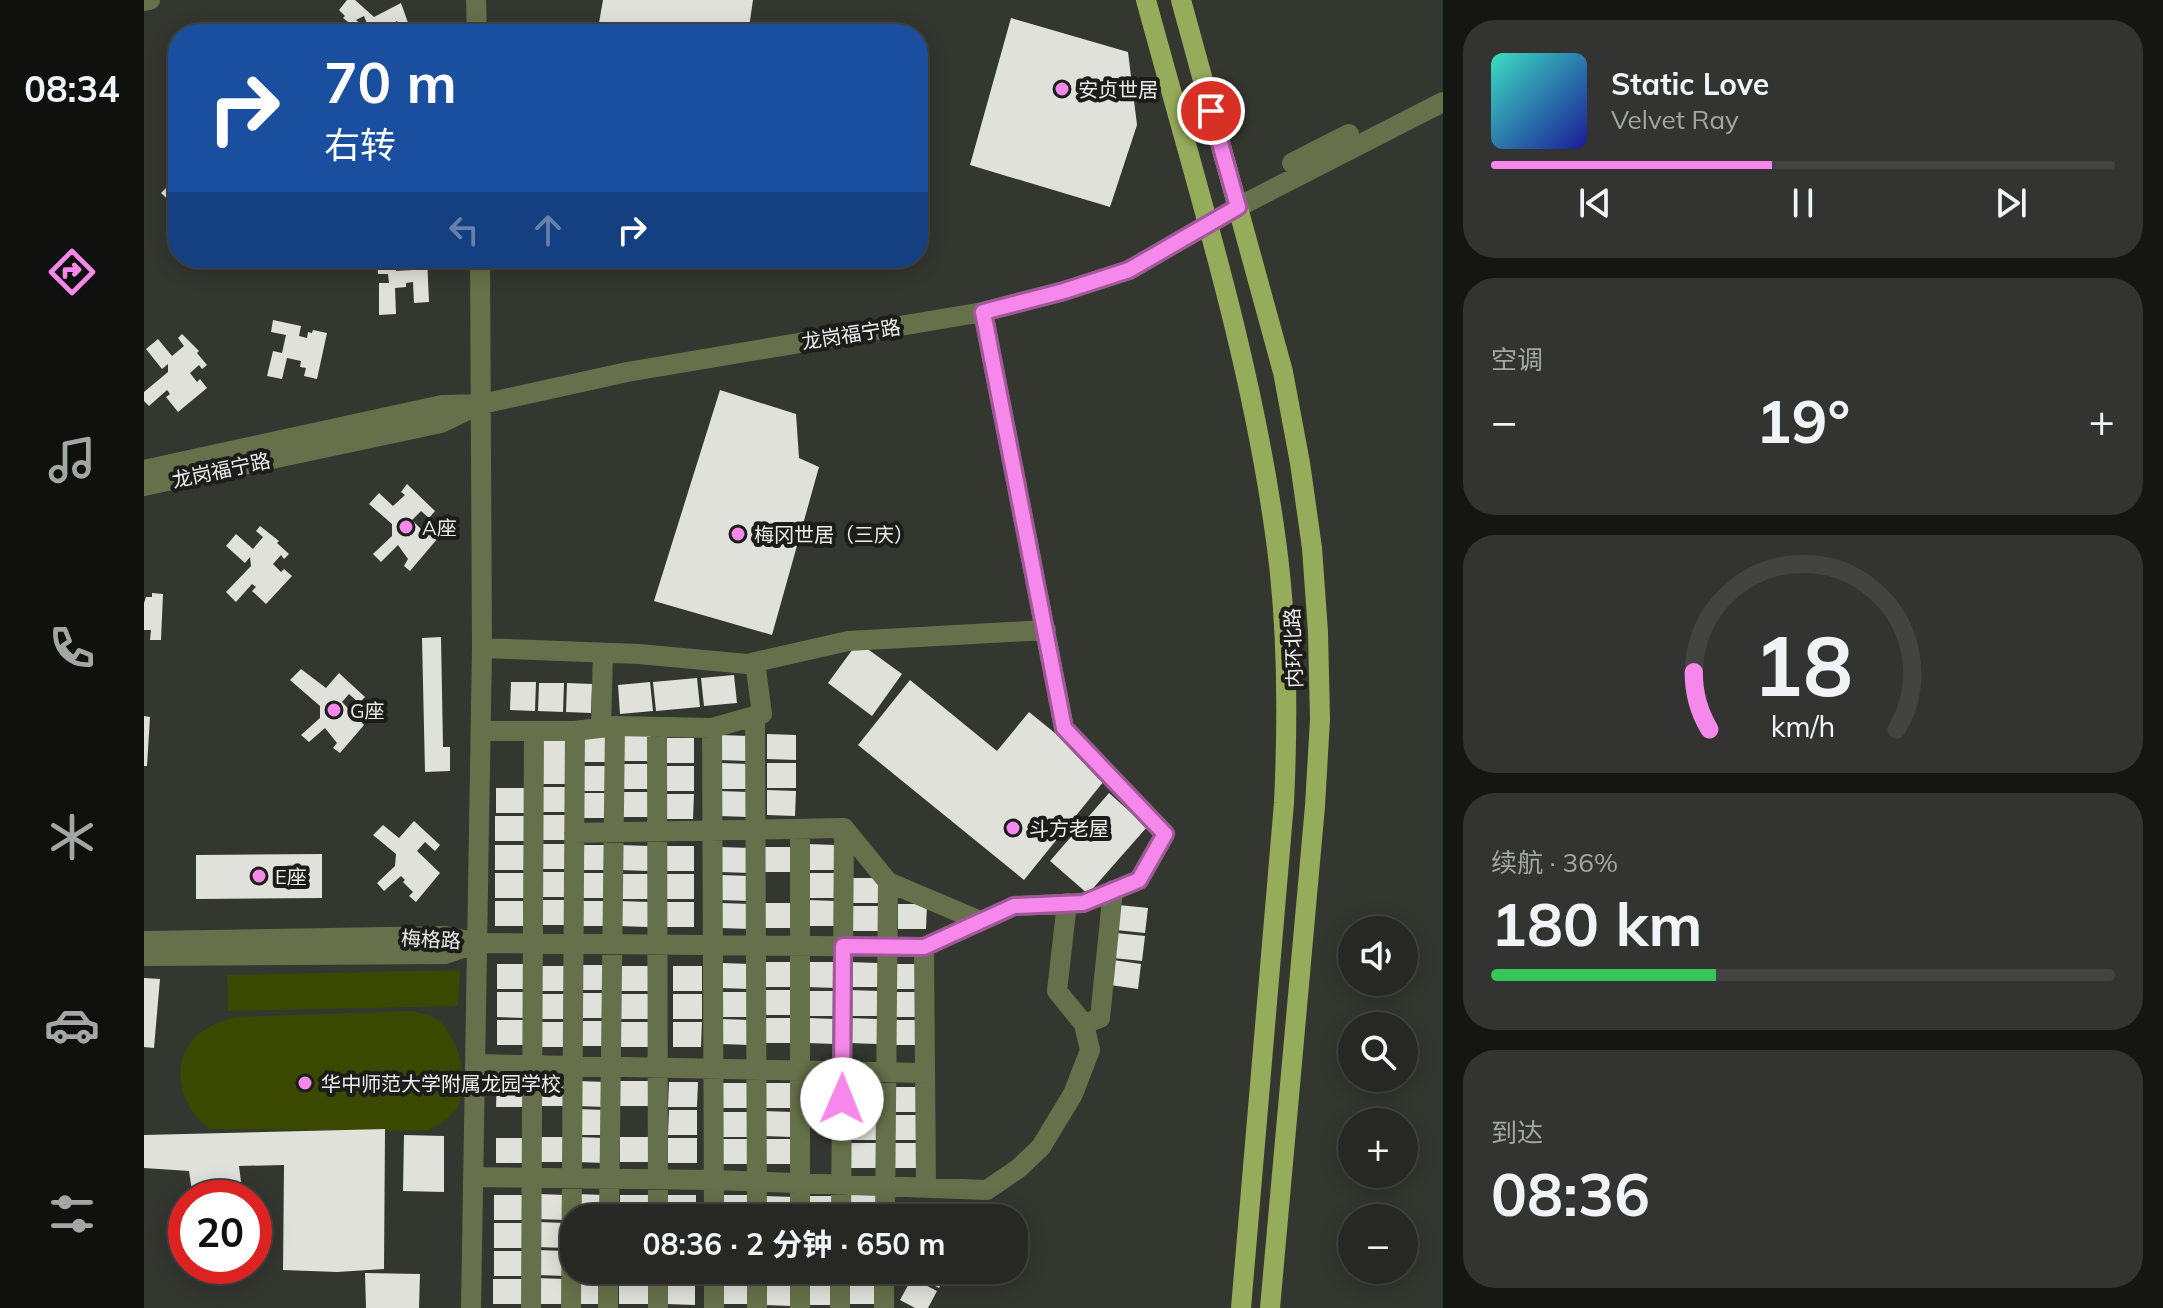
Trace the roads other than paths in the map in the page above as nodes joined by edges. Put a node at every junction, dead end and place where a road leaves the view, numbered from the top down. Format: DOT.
graph roads {
  1 [pos="476,0"];
  2 [pos="1146,0"];
  3 [pos="1181,0"];
  4 [pos="477,24"];
  5 [pos="1443,87"];
  6 [pos="1443,102"];
  7 [pos="1236,200"];
  8 [pos="1207,227"];
  9 [pos="480,268"];
  10 [pos="983,312"];
  11 [pos="482,404"];
  12 [pos="144,470"];
  13 [pos="144,486"];
  14 [pos="1046,630"];
  15 [pos="482,648"];
  16 [pos="603,653"];
  17 [pos="755,662"];
  18 [pos="755,716"];
  19 [pos="608,727"];
  20 [pos="657,727"];
  21 [pos="712,728"];
  22 [pos="481,731"];
  23 [pos="534,731"];
  24 [pos="575,731"];
  25 [pos="844,828"];
  26 [pos="755,829"];
  27 [pos="800,829"];
  28 [pos="712,830"];
  29 [pos="657,831"];
  30 [pos="614,832"];
  31 [pos="574,833"];
  32 [pos="888,882"];
  33 [pos="1113,890"];
  34 [pos="1067,903"];
  35 [pos="980,921"];
  36 [pos="144,941"];
  37 [pos="478,943"];
  38 [pos="533,943"];
  39 [pos="573,944"];
  40 [pos="612,944"];
  41 [pos="657,945"];
  42 [pos="712,945"];
  43 [pos="756,946"];
  44 [pos="800,946"];
  45 [pos="843,946"];
  46 [pos="888,947"];
  47 [pos="924,947"];
  48 [pos="144,956"];
  49 [pos="1084,1024"];
  50 [pos="476,1064"];
  51 [pos="532,1065"];
  52 [pos="572,1065"];
  53 [pos="611,1066"];
  54 [pos="657,1067"];
  55 [pos="713,1068"];
  56 [pos="756,1069"];
  57 [pos="800,1070"];
  58 [pos="842,1071"];
  59 [pos="886,1072"];
  60 [pos="925,1073"];
  61 [pos="474,1177"];
  62 [pos="532,1178"];
  63 [pos="572,1178"];
  64 [pos="610,1179"];
  65 [pos="658,1179"];
  66 [pos="714,1180"];
  67 [pos="757,1181"];
  68 [pos="800,1183"];
  69 [pos="841,1185"];
  70 [pos="885,1186"];
  71 [pos="926,1188"];
  72 [pos="609,1204"];
  73 [pos="658,1204"];
  74 [pos="714,1204"];
  75 [pos="757,1204"];
  76 [pos="800,1204"];
  77 [pos="841,1204"];
  78 [pos="885,1204"];
  79 [pos="608,1284"];
  80 [pos="658,1284"];
  81 [pos="714,1284"];
  82 [pos="757,1284"];
  83 [pos="800,1284"];
  84 [pos="840,1284"];
  85 [pos="884,1284"];
  86 [pos="471,1308"];
  87 [pos="531,1308"];
  88 [pos="571,1308"];
  89 [pos="608,1308"];
  90 [pos="658,1308"];
  91 [pos="714,1308"];
  92 [pos="757,1308"];
  93 [pos="800,1308"];
  94 [pos="840,1308"];
  95 [pos="884,1308"];
  96 [pos="1241,1308"];
  97 [pos="1270,1308"];
  1 -- 4 [label="street"];
  2 -- 8 [label="main road, 内环北路"];
  3 -- 7 [label="main road, 内环北路"];
  5 -- 7 [label="street, 龙岗福宁路"];
  6 -- 7 [label="street, 龙岗福宁路"];
  7 -- 8 [label="street, 龙岗福宁路"];
  7 -- 97 [label="main road, 内环北路"];
  8 -- 10 [label="street, 龙岗福宁路"];
  8 -- 96 [label="main road, 内环北路"];
  9 -- 11 [label="street"];
  10 -- 11 [label="street, 龙岗福宁路"];
  10 -- 14 [label="street"];
  11 -- 12 [label="street, 龙岗福宁路"];
  11 -- 13 [label="street, 龙岗福宁路"];
  11 -- 15 [label="street"];
  14 -- 17 [label="street"];
  14 -- 33 [label="street"];
  15 -- 16 [label="street"];
  15 -- 22 [label="street"];
  16 -- 17 [label="street"];
  16 -- 19 [label="street"];
  17 -- 18 [label="street"];
  18 -- 21 [label="street"];
  18 -- 26 [label="street"];
  19 -- 20 [label="street"];
  19 -- 24 [label="street"];
  19 -- 30 [label="street"];
  20 -- 21 [label="street"];
  20 -- 29 [label="street"];
  21 -- 28 [label="street"];
  22 -- 23 [label="street"];
  22 -- 37 [label="street"];
  23 -- 24 [label="street"];
  23 -- 38 [label="street"];
  24 -- 31 [label="street"];
  25 -- 27 [label="street"];
  25 -- 32 [label="street"];
  25 -- 45 [label="street"];
  26 -- 27 [label="street"];
  26 -- 28 [label="street"];
  26 -- 43 [label="street"];
  27 -- 44 [label="street"];
  28 -- 29 [label="street"];
  28 -- 42 [label="street"];
  29 -- 30 [label="street"];
  29 -- 41 [label="street"];
  30 -- 31 [label="street"];
  30 -- 40 [label="street"];
  31 -- 39 [label="street"];
  32 -- 35 [label="street"];
  32 -- 46 [label="street"];
  33 -- 34 [label="street"];
  33 -- 49 [label="street"];
  34 -- 35 [label="street"];
  34 -- 49 [label="street"];
  35 -- 47 [label="street"];
  36 -- 37 [label="street, 梅格路"];
  37 -- 38 [label="street"];
  37 -- 48 [label="street, 梅格路"];
  37 -- 50 [label="street"];
  38 -- 39 [label="street"];
  38 -- 51 [label="street"];
  39 -- 40 [label="street"];
  39 -- 52 [label="street"];
  40 -- 41 [label="street"];
  40 -- 53 [label="street"];
  41 -- 42 [label="street"];
  41 -- 54 [label="street"];
  42 -- 43 [label="street"];
  42 -- 55 [label="street"];
  43 -- 44 [label="street"];
  43 -- 56 [label="street"];
  44 -- 45 [label="street"];
  44 -- 57 [label="street"];
  45 -- 46 [label="street"];
  45 -- 58 [label="street"];
  46 -- 47 [label="street"];
  46 -- 59 [label="street"];
  47 -- 60 [label="street"];
  49 -- 71 [label="street"];
  50 -- 51 [label="street"];
  50 -- 61 [label="street"];
  51 -- 52 [label="street"];
  51 -- 62 [label="street"];
  52 -- 53 [label="street"];
  52 -- 63 [label="street"];
  53 -- 54 [label="street"];
  53 -- 64 [label="street"];
  54 -- 55 [label="street"];
  54 -- 65 [label="street"];
  55 -- 56 [label="street"];
  55 -- 66 [label="street"];
  56 -- 57 [label="street"];
  56 -- 67 [label="street"];
  57 -- 58 [label="street"];
  57 -- 68 [label="street"];
  58 -- 59 [label="street"];
  58 -- 69 [label="street"];
  59 -- 60 [label="street"];
  59 -- 70 [label="street"];
  60 -- 71 [label="street"];
  61 -- 62 [label="street"];
  61 -- 86 [label="street"];
  62 -- 63 [label="street"];
  62 -- 87 [label="street"];
  63 -- 64 [label="street"];
  63 -- 88 [label="street"];
  64 -- 65 [label="street"];
  64 -- 72 [label="street"];
  65 -- 66 [label="street"];
  65 -- 73 [label="street"];
  66 -- 67 [label="street"];
  66 -- 74 [label="street"];
  67 -- 68 [label="street"];
  67 -- 75 [label="street"];
  68 -- 69 [label="street"];
  68 -- 76 [label="street"];
  69 -- 70 [label="street"];
  69 -- 77 [label="street"];
  70 -- 71 [label="street"];
  70 -- 78 [label="street"];
  79 -- 89 [label="street"];
  80 -- 90 [label="street"];
  81 -- 91 [label="street"];
  82 -- 92 [label="street"];
  83 -- 93 [label="street"];
  84 -- 94 [label="street"];
  85 -- 95 [label="street"];
}
